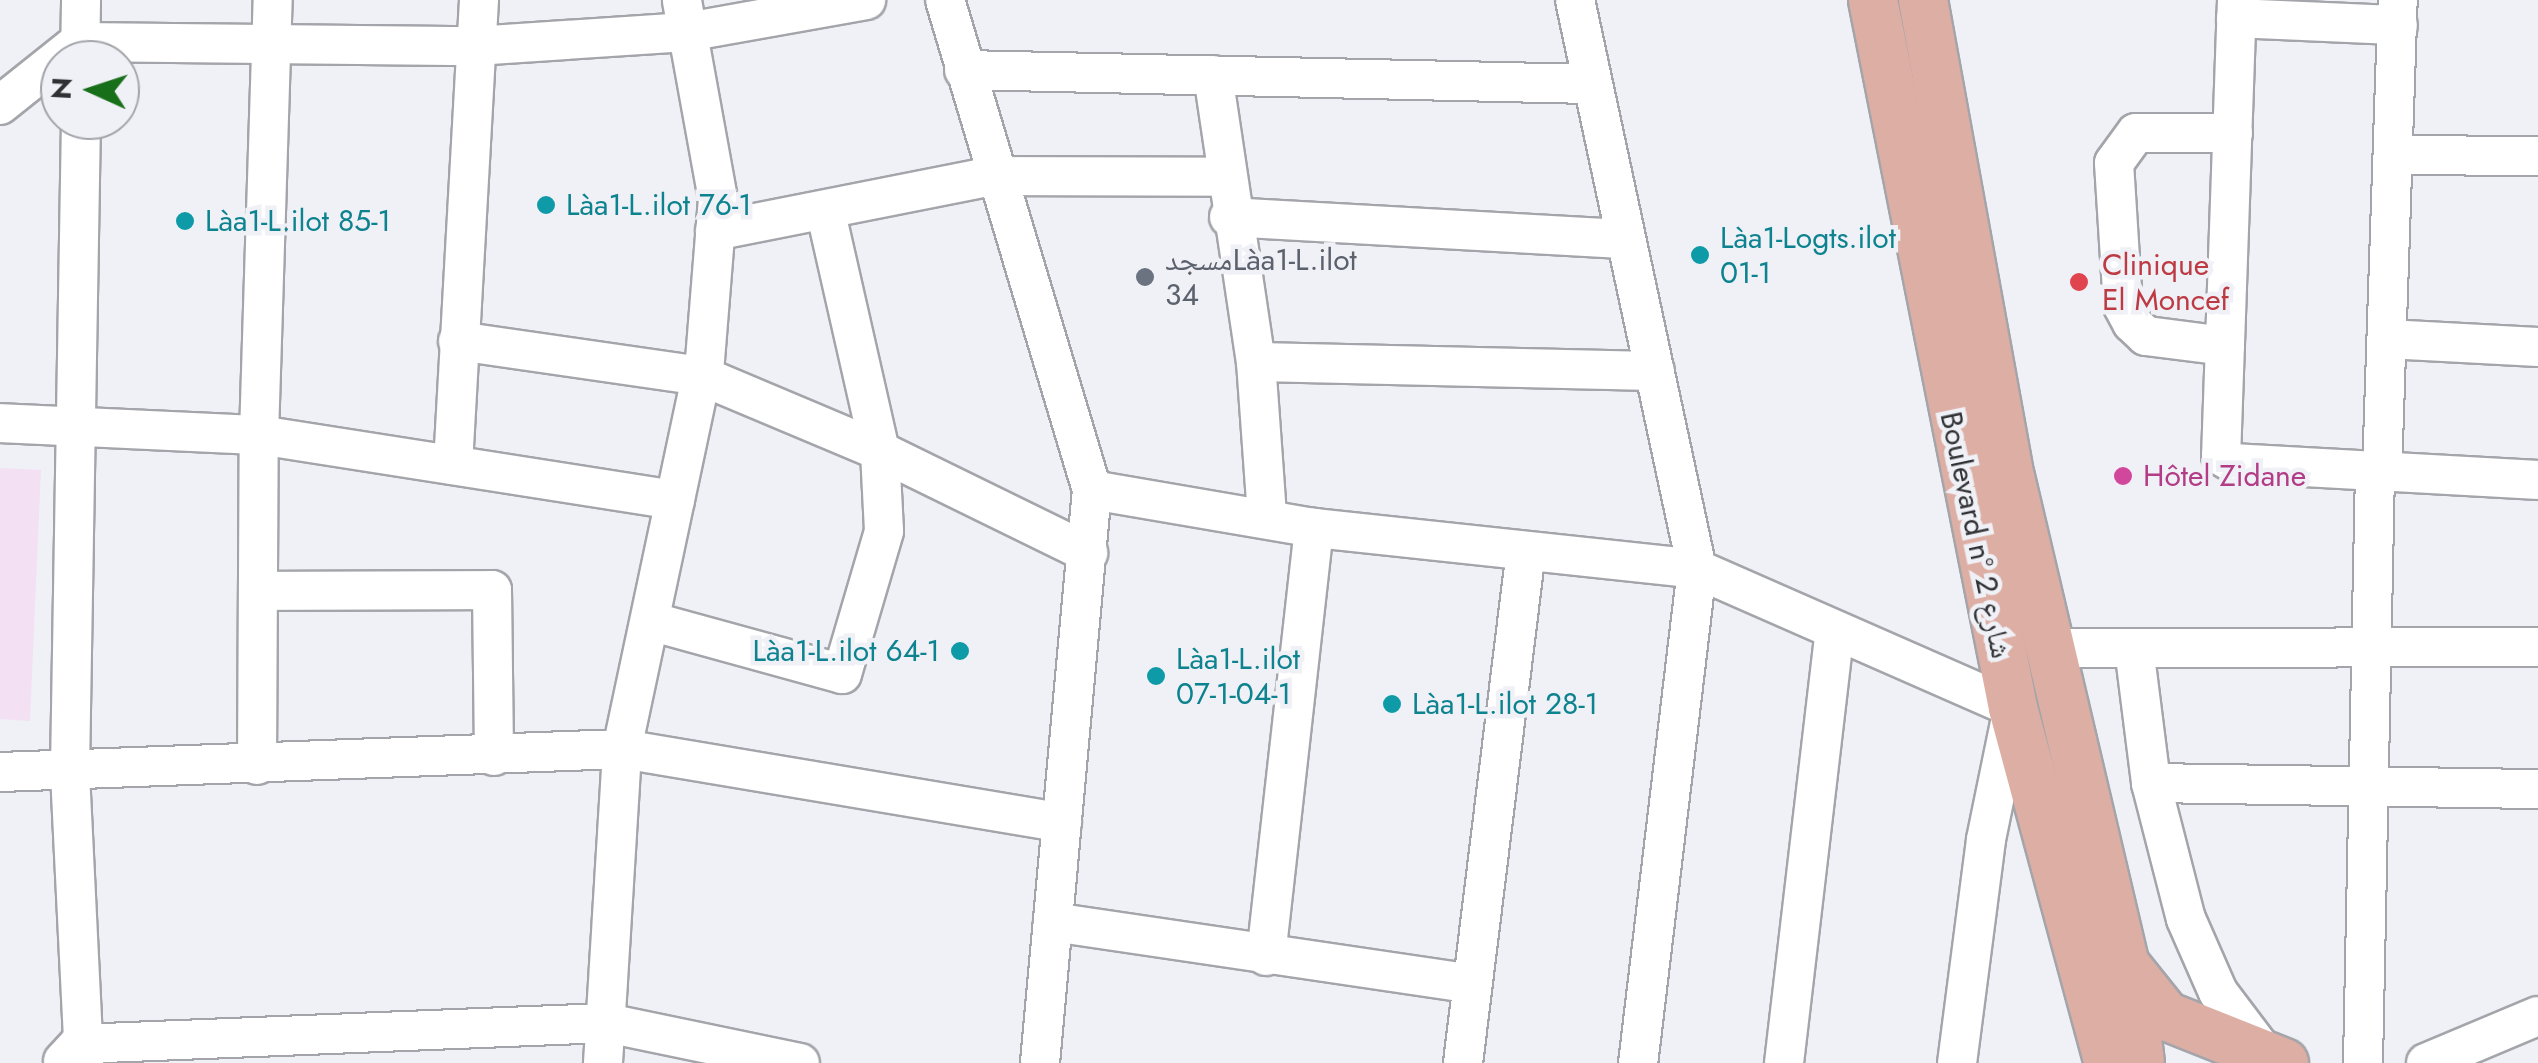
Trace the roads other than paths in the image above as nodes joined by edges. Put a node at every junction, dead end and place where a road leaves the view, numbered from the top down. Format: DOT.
graph roads {
  1 [pos="52,0"];
  2 [pos="82,0"];
  3 [pos="273,0"];
  4 [pos="478,0"];
  5 [pos="866,0"];
  6 [pos="945,0"];
  7 [pos="1575,0"];
  8 [pos="1872,0"];
  9 [pos="1923,0"];
  10 [pos="2237,9"];
  11 [pos="2398,13"];
  12 [pos="684,16"];
  13 [pos="74,40"];
  14 [pos="80,40"];
  15 [pos="270,44"];
  16 [pos="475,46"];
  17 [pos="140,49"];
  18 [pos="964,70"];
  19 [pos="1213,75"];
  20 [pos="40,78"];
  21 [pos="1590,84"];
  22 [pos="0,105"];
  23 [pos="2233,133"];
  24 [pos="81,140"];
  25 [pos="2393,155"];
  26 [pos="2538,156"];
  27 [pos="994,176"];
  28 [pos="1224,177"];
  29 [pos="826,213"];
  30 [pos="1229,217"];
  31 [pos="715,231"];
  32 [pos="1624,239"];
  33 [pos="2387,339"];
  34 [pos="458,341"];
  35 [pos="2225,346"];
  36 [pos="2538,347"];
  37 [pos="1256,362"];
  38 [pos="1655,371"];
  39 [pos="702,376"];
  40 [pos="0,423"];
  41 [pos="78,427"];
  42 [pos="259,435"];
  43 [pos="880,450"];
  44 [pos="453,465"];
  45 [pos="2378,473"];
  46 [pos="2538,480"];
  47 [pos="1092,490"];
  48 [pos="675,500"];
  49 [pos="1267,515"];
  50 [pos="1314,528"];
  51 [pos="1526,551"];
  52 [pos="1088,553"];
  53 [pos="1697,569"];
  54 [pos="258,591"];
  55 [pos="650,621"];
  56 [pos="1834,635"];
  57 [pos="2050,648"];
  58 [pos="2134,648"];
  59 [pos="2370,648"];
  60 [pos="2538,648"];
  61 [pos="2014,708"];
  62 [pos="622,749"];
  63 [pos="494,756"];
  64 [pos="258,765"];
  65 [pos="0,772"];
  66 [pos="70,773"];
  67 [pos="2151,784"];
  68 [pos="2366,785"];
  69 [pos="2538,788"];
  70 [pos="1062,823"];
  71 [pos="1052,922"];
  72 [pos="1266,956"];
  73 [pos="1470,984"];
  74 [pos="2538,1016"];
  75 [pos="607,1023"];
  76 [pos="2145,1055"];
  77 [pos="75,1057"];
  78 [pos="2276,1060"];
  79 [pos="604,1063"];
  80 [pos="800,1063"];
  81 [pos="1040,1063"];
  82 [pos="1464,1063"];
  83 [pos="1638,1063"];
  84 [pos="1784,1063"];
  85 [pos="1958,1063"];
  86 [pos="2363,1063"];
  87 [pos="2426,1063"];
  1 -- 13 [label="street"];
  2 -- 14 [label="street"];
  3 -- 15 [label="street"];
  4 -- 16 [label="street"];
  5 -- 12 [label="street"];
  6 -- 18 [label="street"];
  7 -- 21 [label="street"];
  8 -- 61 [label="main road, Boulevard n° شارع 2"];
  9 -- 57 [label="main road, Boulevard n° شارع 2"];
  10 -- 11 [label="street"];
  10 -- 23 [label="street"];
  11 -- 25 [label="street"];
  12 -- 16 [label="street"];
  12 -- 31 [label="street"];
  15 -- 16 [label="street"];
  15 -- 17 [label="street"];
  15 -- 42 [label="street"];
  16 -- 34 [label="street"];
  18 -- 19 [label="street"];
  18 -- 27 [label="street"];
  19 -- 21 [label="street"];
  19 -- 28 [label="street"];
  20 -- 22 [label="street"];
  21 -- 32 [label="street"];
  23 -- 35 [label="street"];
  23 -- 35 [label="street"];
  24 -- 41 [label="street"];
  25 -- 26 [label="street"];
  25 -- 33 [label="street"];
  27 -- 28 [label="street"];
  27 -- 29 [label="street"];
  27 -- 47 [label="street"];
  28 -- 30 [label="street"];
  29 -- 31 [label="street"];
  29 -- 43 [label="street"];
  30 -- 32 [label="street"];
  30 -- 37 [label="street"];
  31 -- 39 [label="street"];
  32 -- 38 [label="street"];
  33 -- 36 [label="street"];
  33 -- 45 [label="street"];
  34 -- 39 [label="street"];
  34 -- 44 [label="street"];
  35 -- 45 [label="street"];
  37 -- 38 [label="street"];
  37 -- 49 [label="street"];
  38 -- 53 [label="street"];
  39 -- 43 [label="street"];
  39 -- 48 [label="street"];
  40 -- 41 [label="street"];
  41 -- 42 [label="street"];
  41 -- 66 [label="street"];
  42 -- 44 [label="street"];
  42 -- 54 [label="street"];
  43 -- 52 [label="street"];
  43 -- 55 [label="street"];
  44 -- 48 [label="street"];
  45 -- 46 [label="street"];
  45 -- 59 [label="street"];
  47 -- 49 [label="street"];
  47 -- 52 [label="street"];
  48 -- 55 [label="street"];
  49 -- 50 [label="street"];
  50 -- 51 [label="street"];
  50 -- 72 [label="street"];
  51 -- 53 [label="street"];
  51 -- 73 [label="street"];
  52 -- 70 [label="street"];
  53 -- 56 [label="street"];
  53 -- 83 [label="street"];
  54 -- 63 [label="street"];
  54 -- 64 [label="street"];
  55 -- 62 [label="street"];
  56 -- 61 [label="street"];
  56 -- 84 [label="street"];
  57 -- 58 [label="street"];
  57 -- 76 [label="main road, Boulevard n° شارع 2"];
  58 -- 59 [label="street"];
  58 -- 67 [label="street"];
  59 -- 60 [label="street"];
  59 -- 68 [label="street"];
  61 -- 76 [label="main road, Boulevard n° شارع 2"];
  61 -- 85 [label="street"];
  62 -- 63 [label="street"];
  62 -- 70 [label="street"];
  62 -- 75 [label="street"];
  63 -- 64 [label="street"];
  64 -- 66 [label="street"];
  65 -- 66 [label="street"];
  66 -- 77 [label="street"];
  67 -- 68 [label="street"];
  67 -- 78 [label="street"];
  68 -- 69 [label="street"];
  68 -- 86 [label="street"];
  70 -- 71 [label="street"];
  71 -- 72 [label="street"];
  71 -- 81 [label="street"];
  72 -- 73 [label="street"];
  73 -- 82 [label="street"];
  74 -- 87 [label="street"];
  75 -- 77 [label="street"];
  75 -- 79 [label="street"];
  75 -- 80 [label="street"];
  76 -- 78 [label="main road"];
}
